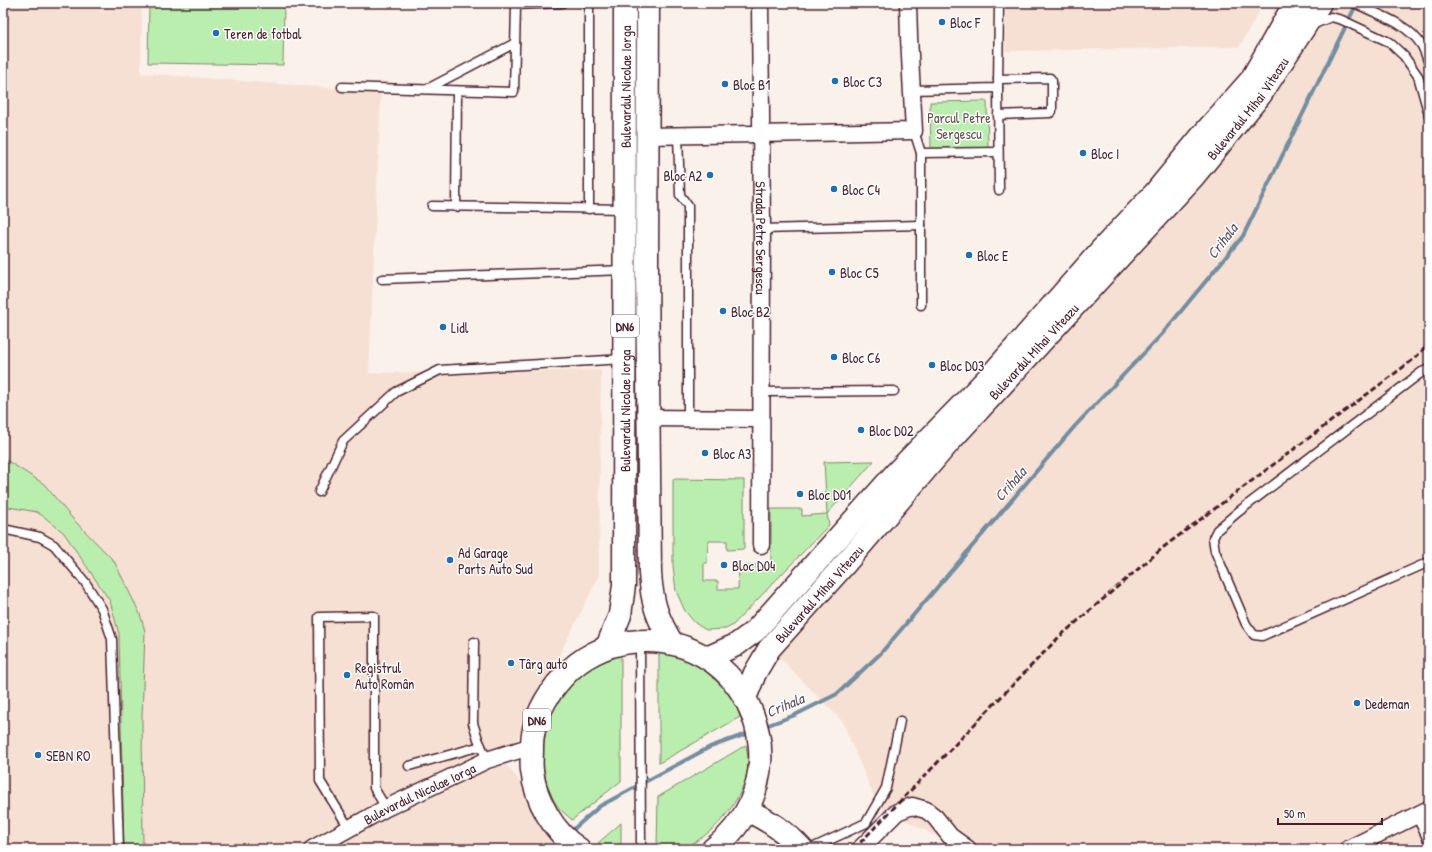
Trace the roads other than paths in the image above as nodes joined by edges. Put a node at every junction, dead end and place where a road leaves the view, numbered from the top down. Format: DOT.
graph roads {
  1 [pos="562,3"];
  2 [pos="589,3"];
  3 [pos="625,3"];
  4 [pos="648,3"];
  5 [pos="760,3"];
  6 [pos="908,3"];
  7 [pos="999,3"];
  8 [pos="1295,3"];
  9 [pos="1322,3"];
  10 [pos="1354,3"];
  11 [pos="1342,20"];
  12 [pos="1302,32"];
  13 [pos="515,43"];
  14 [pos="1429,64"];
  15 [pos="998,79"];
  16 [pos="342,87"];
  17 [pos="998,88"];
  18 [pos="426,90"];
  19 [pos="911,90"];
  20 [pos="458,91"];
  21 [pos="998,115"];
  22 [pos="1429,115"];
  23 [pos="914,131"];
  24 [pos="761,133"];
  25 [pos="648,136"];
  26 [pos="678,136"];
  27 [pos="998,152"];
  28 [pos="921,153"];
  29 [pos="999,190"];
  30 [pos="432,206"];
  31 [pos="456,207"];
  32 [pos="589,209"];
  33 [pos="625,209"];
  34 [pos="921,226"];
  35 [pos="762,229"];
  36 [pos="1133,230"];
  37 [pos="636,270"];
  38 [pos="382,279"];
  39 [pos="921,305"];
  40 [pos="625,359"];
  41 [pos="1429,369"];
  42 [pos="894,391"];
  43 [pos="761,392"];
  44 [pos="649,418"];
  45 [pos="688,418"];
  46 [pos="761,419"];
  47 [pos="945,435"];
  48 [pos="319,492"];
  49 [pos="3,530"];
  50 [pos="761,545"];
  51 [pos="1429,562"];
  52 [pos="640,641"];
  53 [pos="474,642"];
  54 [pos="672,643"];
  55 [pos="607,647"];
  56 [pos="707,658"];
  57 [pos="748,702"];
  58 [pos="900,722"];
  59 [pos="532,746"];
  60 [pos="484,753"];
  61 [pos="409,766"];
  62 [pos="386,808"];
  63 [pos="748,810"];
  64 [pos="1423,812"];
  65 [pos="349,828"];
  66 [pos="1429,842"];
  67 [pos="577,848"];
  68 [pos="119,849"];
  69 [pos="312,849"];
  70 [pos="641,849"];
  71 [pos="713,849"];
  72 [pos="802,849"];
  73 [pos="810,849"];
  74 [pos="860,849"];
  75 [pos="968,849"];
  76 [pos="1348,849"];
  1 -- 13 [label="lane"];
  2 -- 32 [label="lane"];
  3 -- 33 [label="main road, Bulevardul Nicolae Iorga / DN6"];
  4 -- 25 [label="main road, Bulevardul Nicolae Iorga / DN6"];
  5 -- 24 [label="street, Strada Petre Sergescu"];
  6 -- 19 [label="street"];
  7 -- 15 [label="lane"];
  8 -- 36 [label="main road, Bulevardul Mihai Viteazu"];
  9 -- 11 [label="lane"];
  9 -- 12 [label="main road, Bulevardul Mihai Viteazu"];
  10 -- 14 [label="lane"];
  11 -- 12 [label="lane"];
  11 -- 22 [label="lane"];
  12 -- 36 [label="main road, Bulevardul Mihai Viteazu"];
  13 -- 18 [label="lane"];
  13 -- 20 [label="lane"];
  15 -- 17 [label="lane"];
  15 -- 21 [label="lane"];
  16 -- 18 [label="lane"];
  17 -- 19 [label="lane"];
  17 -- 21 [label="lane"];
  18 -- 20 [label="lane"];
  19 -- 23 [label="street"];
  20 -- 31 [label="lane"];
  21 -- 27 [label="lane"];
  23 -- 24 [label="street"];
  23 -- 28 [label="lane"];
  24 -- 26 [label="street"];
  24 -- 35 [label="street, Strada Petre Sergescu"];
  25 -- 26 [label="street"];
  25 -- 37 [label="main road, Bulevardul Nicolae Iorga / DN6"];
  26 -- 45 [label="lane"];
  27 -- 28 [label="lane"];
  27 -- 29 [label="lane"];
  28 -- 34 [label="lane"];
  30 -- 31 [label="lane"];
  31 -- 32 [label="lane"];
  32 -- 33 [label="lane"];
  33 -- 37 [label="main road, Bulevardul Nicolae Iorga / DN6"];
  34 -- 35 [label="lane"];
  34 -- 39 [label="lane"];
  35 -- 43 [label="street, Strada Petre Sergescu"];
  36 -- 47 [label="main road, Bulevardul Mihai Viteazu"];
  37 -- 38 [label="lane"];
  37 -- 40 [label="main road, Bulevardul Nicolae Iorga / DN6"];
  37 -- 44 [label="main road, Bulevardul Nicolae Iorga / DN6"];
  40 -- 48 [label="lane"];
  40 -- 55 [label="main road, Bulevardul Nicolae Iorga / DN6"];
  41 -- 51 [label="lane"];
  42 -- 43 [label="lane"];
  43 -- 46 [label="street, Strada Petre Sergescu"];
  44 -- 45 [label="street"];
  44 -- 54 [label="main road, Bulevardul Nicolae Iorga / DN6"];
  45 -- 46 [label="street"];
  46 -- 50 [label="street, Strada Petre Sergescu"];
  47 -- 56 [label="main road, Bulevardul Mihai Viteazu"];
  47 -- 57 [label="main road, Bulevardul Mihai Viteazu"];
  49 -- 68 [label="lane"];
  52 -- 54 [label="main road, DN6"];
  52 -- 55 [label="main road, DN6"];
  52 -- 70 [label="lane"];
  53 -- 60 [label="lane"];
  54 -- 56 [label="main road, DN6"];
  55 -- 59 [label="main road, DN6"];
  56 -- 57 [label="main road, DN6"];
  57 -- 63 [label="main road, DN6"];
  58 -- 73 [label="lane"];
  59 -- 60 [label="street, Bulevardul Nicolae Iorga"];
  59 -- 67 [label="main road, DN6"];
  60 -- 61 [label="lane"];
  60 -- 62 [label="street, Bulevardul Nicolae Iorga"];
  62 -- 65 [label="street, Bulevardul Nicolae Iorga"];
  62 -- 65 [label="lane"];
  63 -- 71 [label="main road, DN6"];
  63 -- 72 [label="main road"];
  64 -- 66 [label="lane"];
  64 -- 76 [label="street"];
  65 -- 69 [label="street, Bulevardul Nicolae Iorga"];
  74 -- 75 [label="street"];
}
